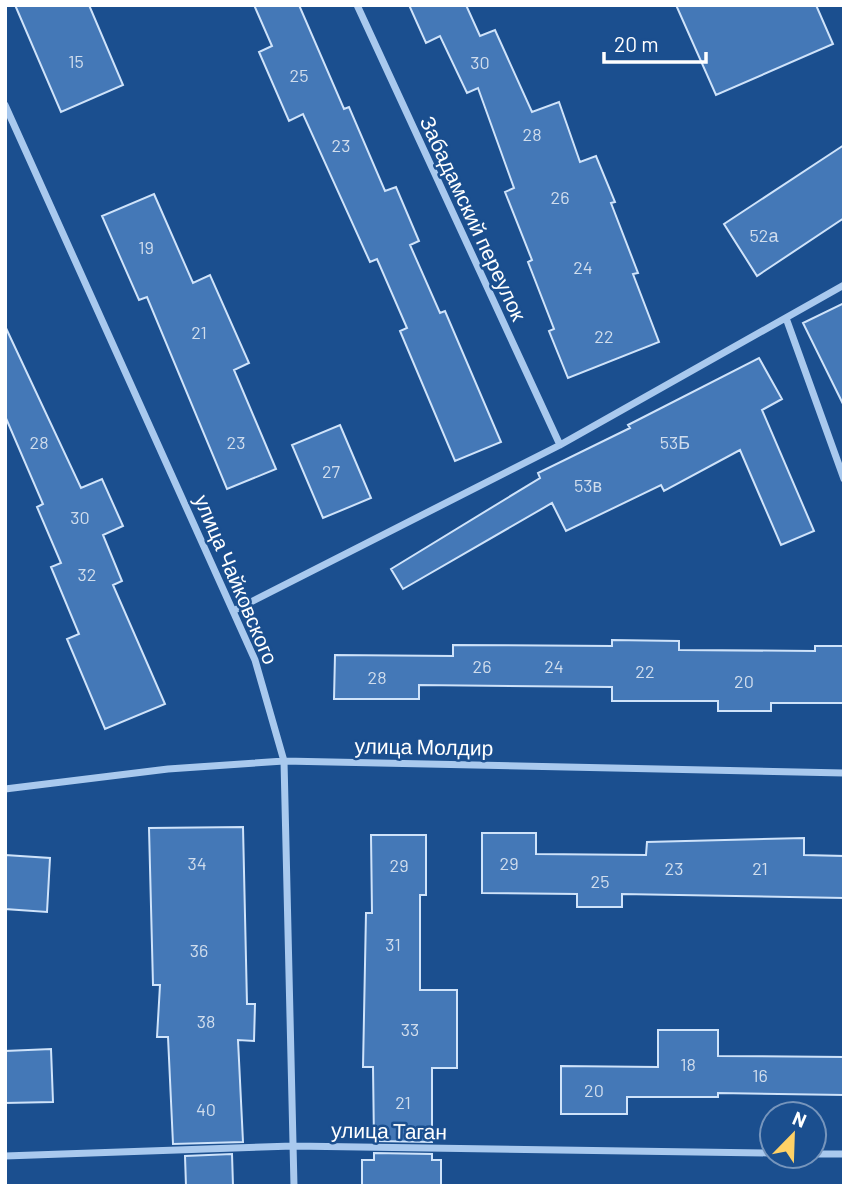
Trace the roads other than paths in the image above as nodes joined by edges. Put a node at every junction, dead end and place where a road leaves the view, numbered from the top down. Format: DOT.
graph roads {
  1 [pos="357,5"];
  2 [pos="5,105"];
  3 [pos="844,285"];
  4 [pos="786,318"];
  5 [pos="560,445"];
  6 [pos="844,479"];
  7 [pos="233,611"];
  8 [pos="284,761"];
  9 [pos="844,773"];
  10 [pos="5,789"];
  11 [pos="293,1146"];
  12 [pos="758,1153"];
  13 [pos="5,1156"];
  14 [pos="294,1186"];
  1 -- 5 [label="street, Забадамский переулок"];
  2 -- 7 [label="street, улица Чайковского"];
  3 -- 4 [label="street"];
  4 -- 5 [label="street"];
  4 -- 6 [label="street"];
  5 -- 7 [label="street"];
  7 -- 8 [label="street, улица Чайковского"];
  8 -- 9 [label="street, улица Молдир"];
  8 -- 10 [label="street, улица Молдир"];
  8 -- 11 [label="street, улица Чайковского"];
  11 -- 12 [label="street, улица Таган"];
  11 -- 13 [label="street, улица Таган"];
  11 -- 14 [label="street, улица Чайковского"];
}
